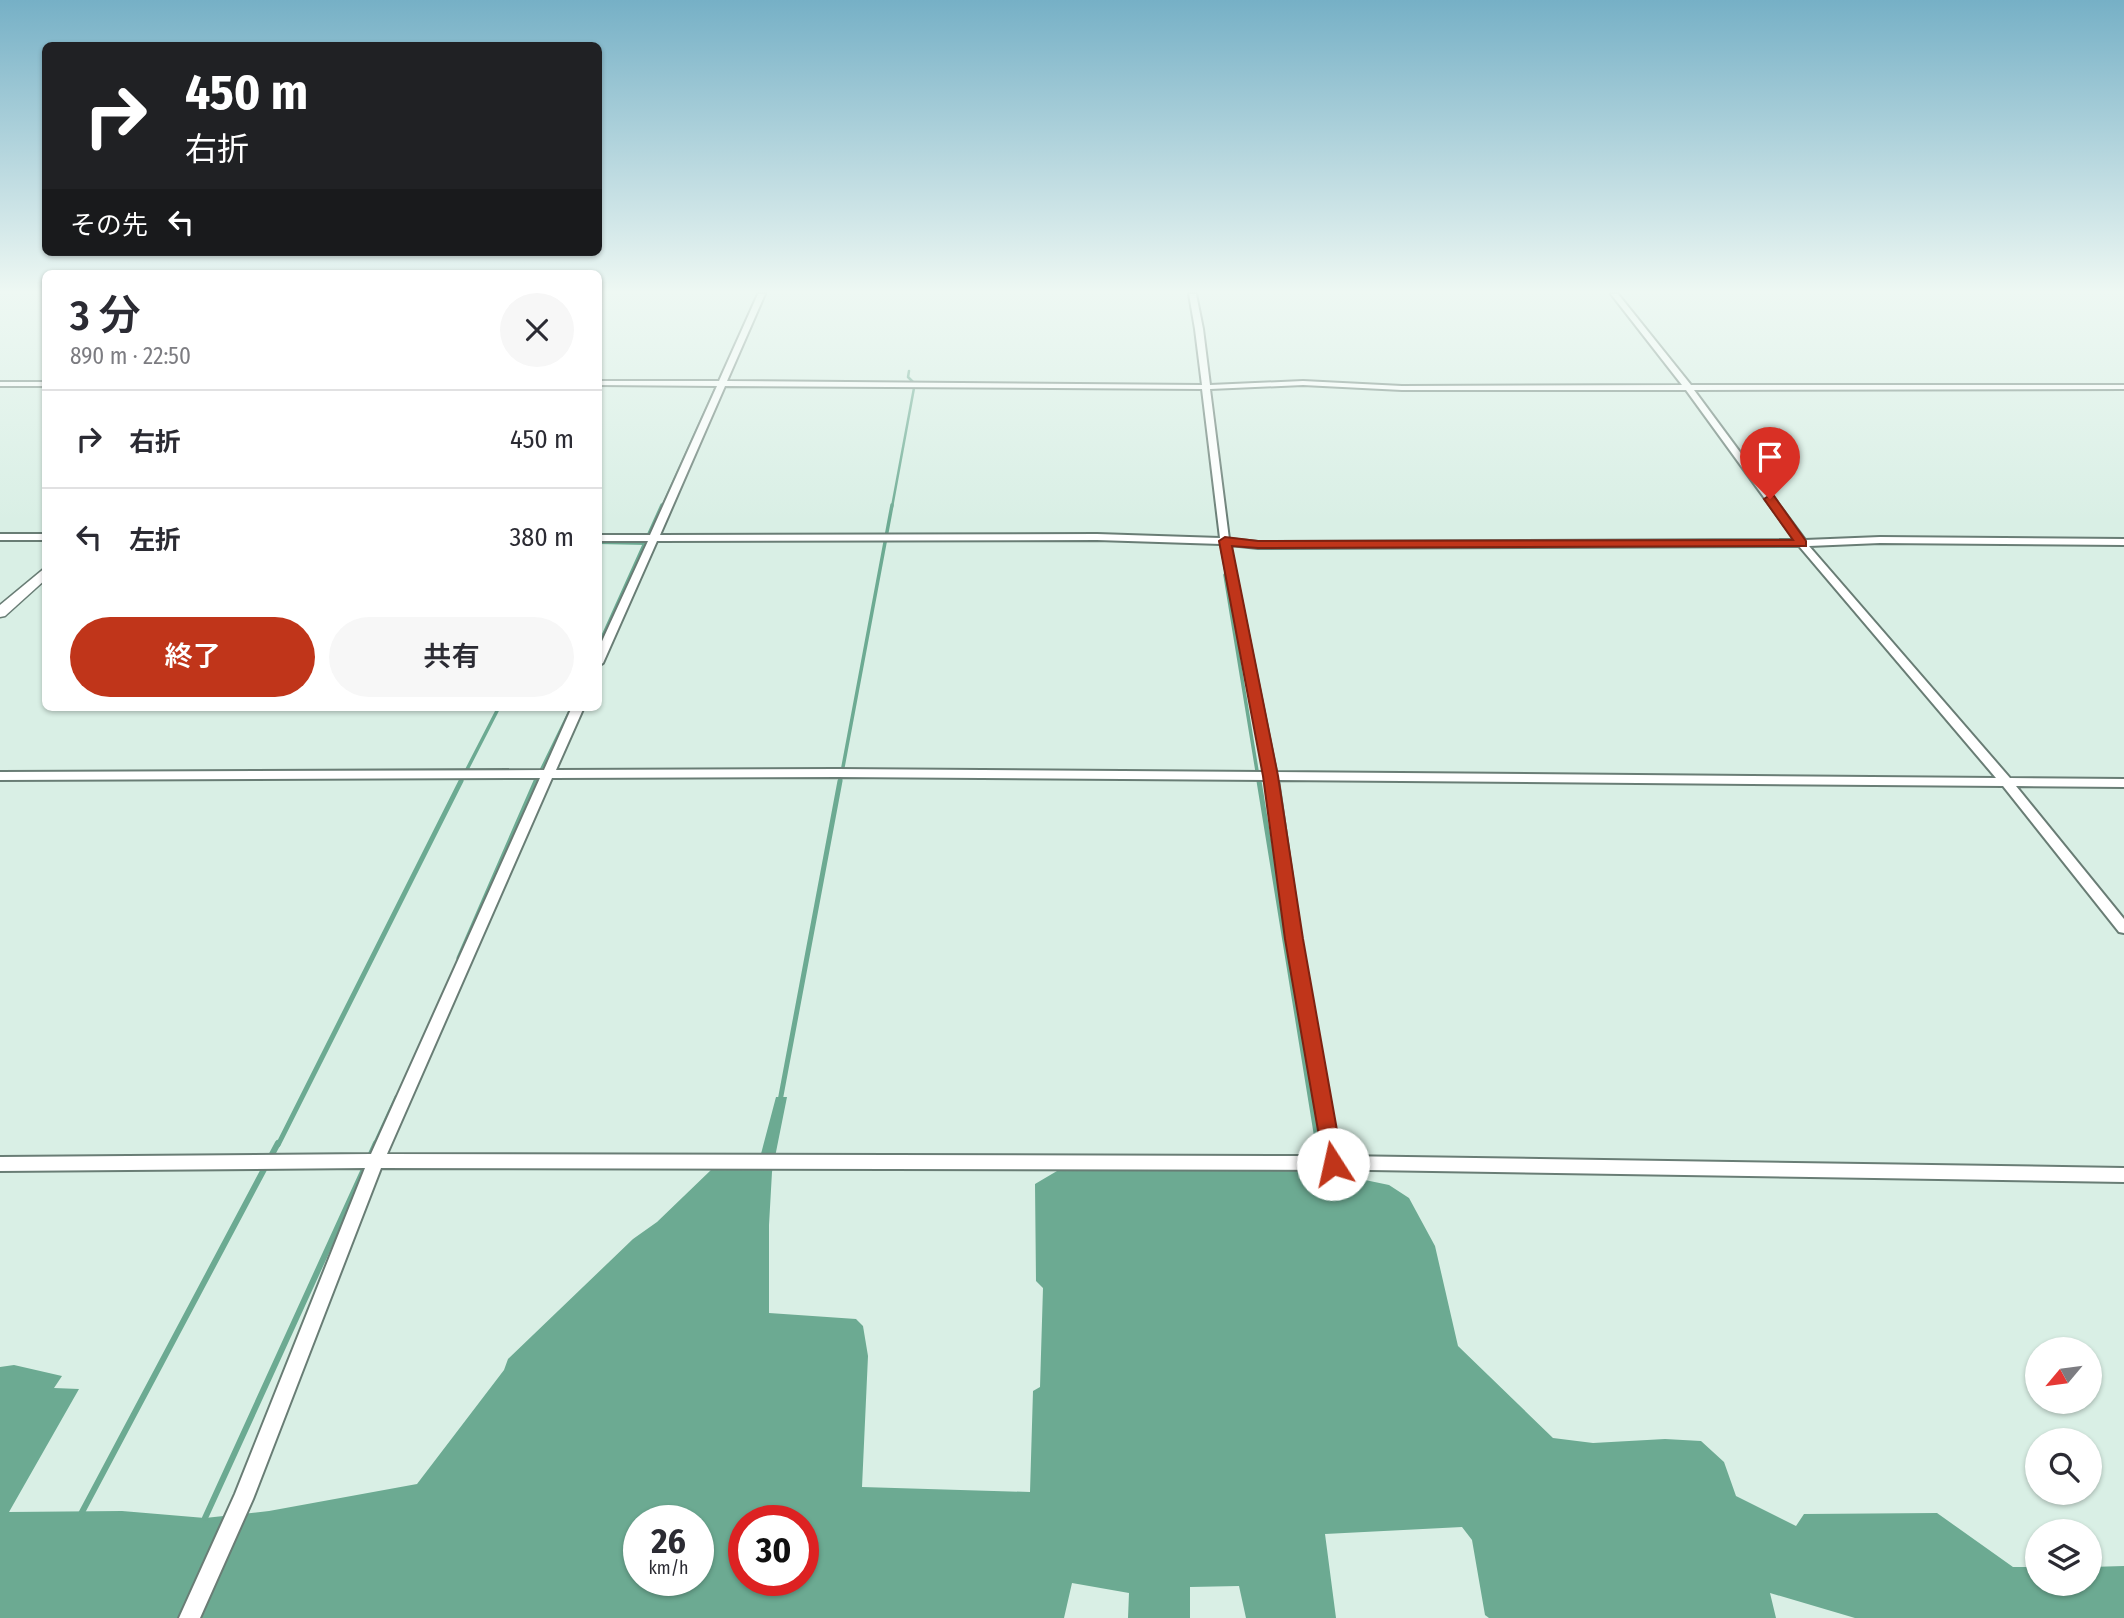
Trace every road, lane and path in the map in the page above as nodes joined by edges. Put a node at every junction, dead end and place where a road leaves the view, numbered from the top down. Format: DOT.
graph roads {
  1 [pos="729,370"];
  2 [pos="1204,370"];
  3 [pos="1674,370"];
  4 [pos="723,382"];
  5 [pos="602,383"];
  6 [pos="0,384"];
  7 [pos="42,384"];
  8 [pos="1207,387"];
  9 [pos="1688,387"];
  10 [pos="2124,387"];
  11 [pos="0,537"];
  12 [pos="42,537"];
  13 [pos="602,538"];
  14 [pos="649,538"];
  15 [pos="1225,541"];
  16 [pos="2124,542"];
  17 [pos="1802,543"];
  18 [pos="42,575"];
  19 [pos="0,613"];
  20 [pos="602,653"];
  21 [pos="577,711"];
  22 [pos="542,774"];
  23 [pos="465,775"];
  24 [pos="0,776"];
  25 [pos="1263,777"];
  26 [pos="2008,783"];
  27 [pos="2124,783"];
  28 [pos="2124,928"];
  29 [pos="367,1161"];
  30 [pos="777,1162"];
  31 [pos="0,1164"];
  32 [pos="1323,1164"];
  33 [pos="2124,1175"];
  34 [pos="189,1618"];
  1 -- 4 [label="street"];
  2 -- 8 [label="street"];
  3 -- 9 [label="street"];
  4 -- 5 [label="street"];
  4 -- 8 [label="street"];
  4 -- 14 [label="street"];
  6 -- 7 [label="street"];
  8 -- 9 [label="street"];
  8 -- 15 [label="street"];
  9 -- 10 [label="street"];
  9 -- 17 [label="street"];
  11 -- 12 [label="street"];
  13 -- 14 [label="street"];
  14 -- 15 [label="street"];
  14 -- 20 [label="street"];
  15 -- 17 [label="street"];
  15 -- 25 [label="street"];
  16 -- 17 [label="street"];
  17 -- 26 [label="street"];
  18 -- 19 [label="main road"];
  21 -- 22 [label="street"];
  22 -- 23 [label="street"];
  22 -- 25 [label="street"];
  22 -- 29 [label="street"];
  23 -- 24 [label="street"];
  25 -- 26 [label="street"];
  25 -- 32 [label="street"];
  26 -- 27 [label="street"];
  26 -- 28 [label="street"];
  29 -- 30 [label="street"];
  29 -- 31 [label="street"];
  29 -- 34 [label="street"];
  30 -- 32 [label="street"];
  32 -- 33 [label="street"];
}
